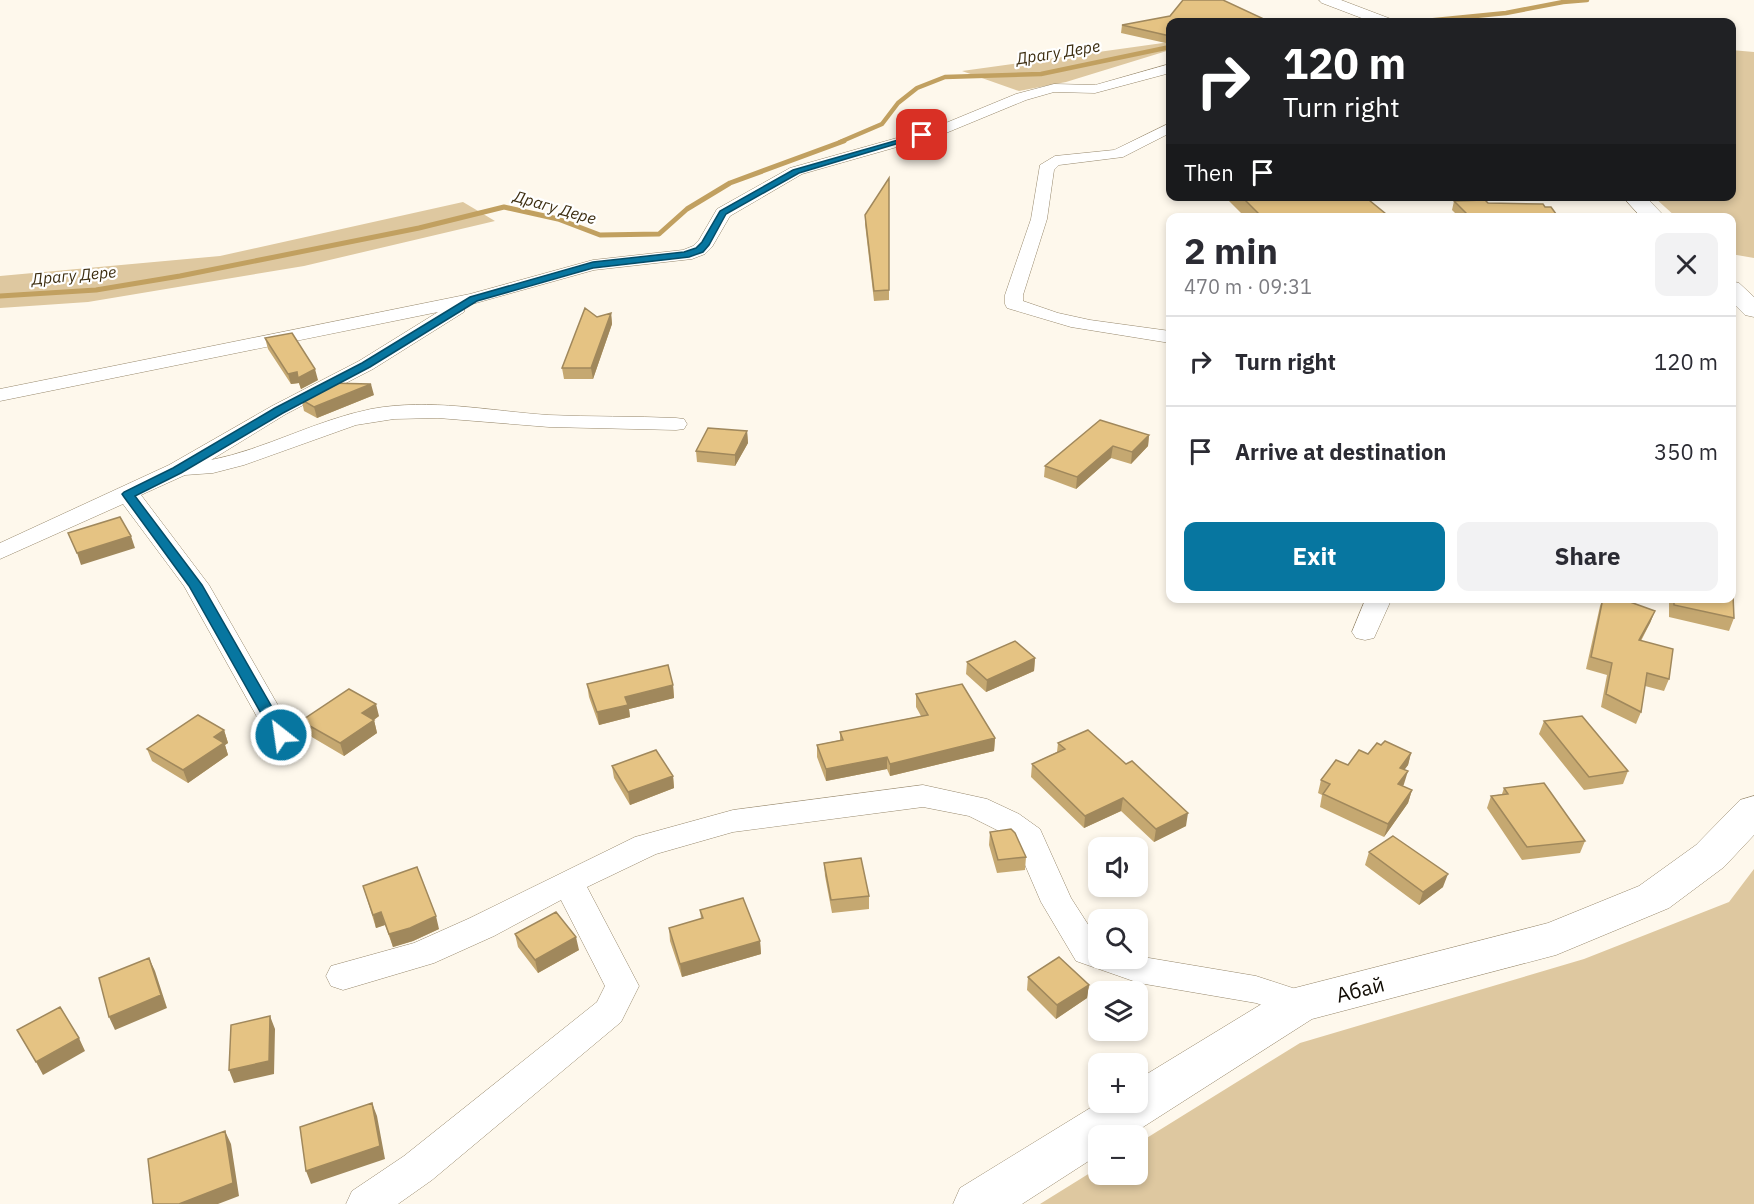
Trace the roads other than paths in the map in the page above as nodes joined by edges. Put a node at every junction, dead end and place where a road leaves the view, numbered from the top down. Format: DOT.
graph roads {
  1 [pos="1327,0"];
  2 [pos="1374,18"];
  3 [pos="1166,69"];
  4 [pos="1166,129"];
  5 [pos="1637,201"];
  6 [pos="1650,213"];
  7 [pos="1736,293"];
  8 [pos="473,299"];
  9 [pos="1754,310"];
  10 [pos="1166,337"];
  11 [pos="0,395"];
  12 [pos="676,424"];
  13 [pos="177,470"];
  14 [pos="128,494"];
  15 [pos="0,552"];
  16 [pos="1377,603"];
  17 [pos="1365,632"];
  18 [pos="281,735"];
  19 [pos="1754,810"];
  20 [pos="568,882"];
  21 [pos="1088,949"];
  22 [pos="1137,969"];
  23 [pos="343,975"];
  24 [pos="1299,1004"];
  25 [pos="366,1204"];
  26 [pos="978,1204"];
  1 -- 2 [label="street"];
  3 -- 8 [label="street"];
  4 -- 10 [label="street"];
  5 -- 6 [label="street"];
  7 -- 9 [label="street"];
  8 -- 11 [label="street"];
  8 -- 13 [label="street"];
  12 -- 13 [label="street"];
  13 -- 14 [label="street"];
  14 -- 15 [label="street"];
  14 -- 18 [label="street"];
  16 -- 17 [label="street"];
  19 -- 24 [label="street, Абай"];
  20 -- 21 [label="street"];
  20 -- 23 [label="street"];
  20 -- 25 [label="street"];
  22 -- 24 [label="street"];
  24 -- 26 [label="street, Абай"];
}
